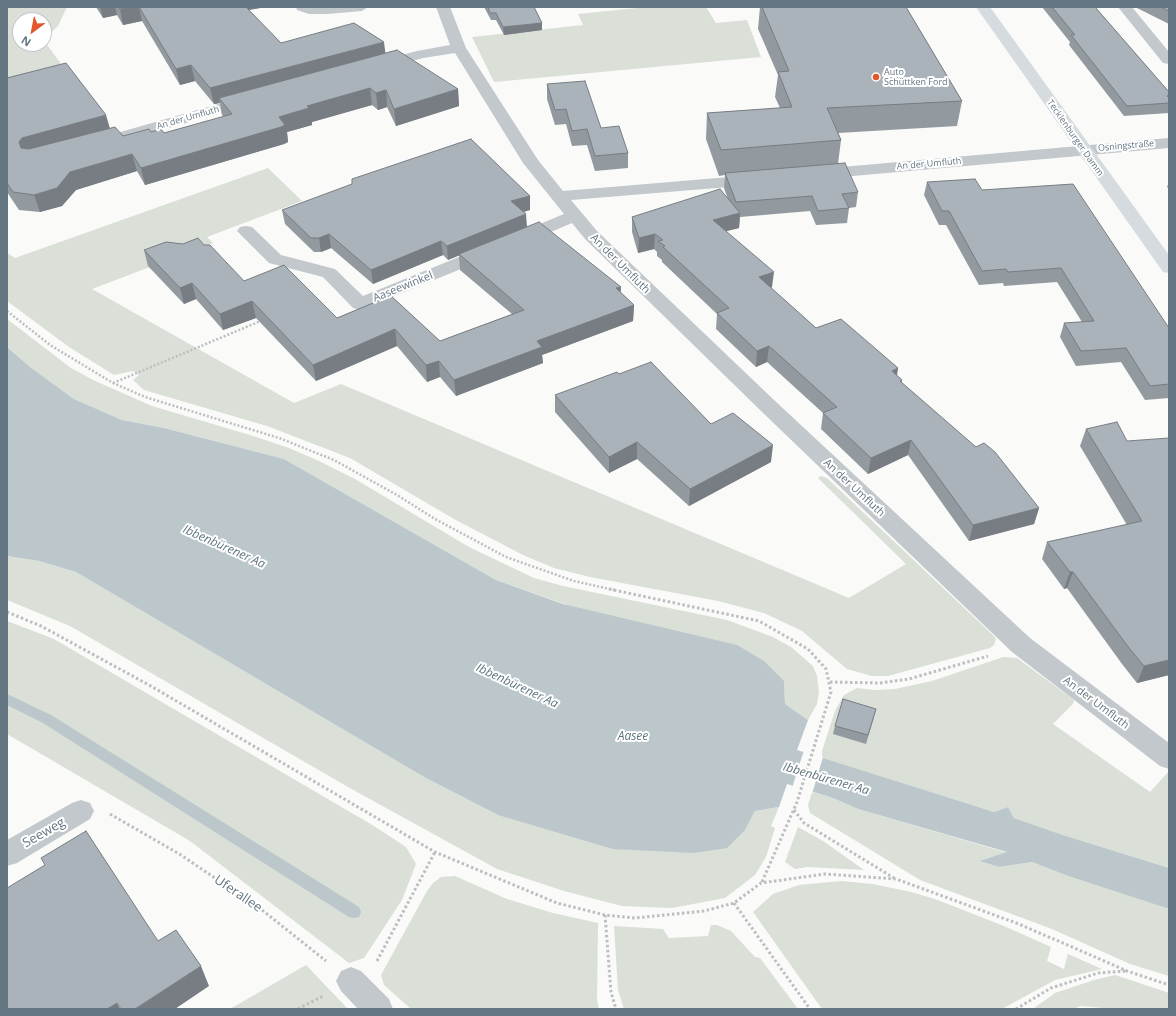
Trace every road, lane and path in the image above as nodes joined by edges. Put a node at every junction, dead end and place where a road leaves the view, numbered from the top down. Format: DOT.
graph roads {
  1 [pos="302,7"];
  2 [pos="362,7"];
  3 [pos="444,7"];
  4 [pos="983,7"];
  5 [pos="1131,8"];
  6 [pos="459,48"];
  7 [pos="1168,60"];
  8 [pos="364,70"];
  9 [pos="261,98"];
  10 [pos="1169,142"];
  11 [pos="79,148"];
  12 [pos="1084,150"];
  13 [pos="801,175"];
  14 [pos="770,178"];
  15 [pos="559,196"];
  16 [pos="575,216"];
  17 [pos="246,231"];
  18 [pos="1169,268"];
  19 [pos="7,311"];
  20 [pos="269,317"];
  21 [pos="113,383"];
  22 [pos="7,612"];
  23 [pos="1021,645"];
  24 [pos="830,682"];
  25 [pos="1169,758"];
  26 [pos="794,810"];
  27 [pos="81,811"];
  28 [pos="435,852"];
  29 [pos="7,854"];
  30 [pos="896,879"];
  31 [pos="761,883"];
  32 [pos="734,903"];
  33 [pos="604,915"];
  34 [pos="1127,971"];
  35 [pos="351,982"];
  36 [pos="1169,985"];
  37 [pos="298,1009"];
  38 [pos="378,1009"];
  39 [pos="616,1009"];
  40 [pos="810,1009"];
  41 [pos="1016,1009"];
  1 -- 2 [label="lane"];
  3 -- 6 [label="street, An der Umfluth"];
  4 -- 12 [label="main road, Tecklenburger Damm"];
  5 -- 7 [label="street"];
  6 -- 8 [label="street"];
  6 -- 15 [label="street, An der Umfluth"];
  9 -- 11 [label="street, An der Umfluth"];
  10 -- 12 [label="street, Osningstraße"];
  12 -- 13 [label="street, An der Umfluth"];
  12 -- 18 [label="main road, Tecklenburger Damm"];
  14 -- 15 [label="street"];
  15 -- 16 [label="street, An der Umfluth"];
  16 -- 17 [label="street, Aaseewinkel"];
  16 -- 23 [label="street, An der Umfluth"];
  19 -- 21 [label="path"];
  20 -- 21 [label="path"];
  21 -- 24 [label="path"];
  22 -- 28 [label="path"];
  23 -- 24 [label="path"];
  23 -- 25 [label="street, An der Umfluth"];
  24 -- 26 [label="path"];
  26 -- 30 [label="path"];
  26 -- 31 [label="path"];
  27 -- 29 [label="street, Seeweg"];
  27 -- 35 [label="path, Uferallee"];
  28 -- 33 [label="path"];
  28 -- 35 [label="path"];
  30 -- 31 [label="path"];
  30 -- 34 [label="path"];
  31 -- 32 [label="path"];
  32 -- 33 [label="path"];
  32 -- 40 [label="path"];
  33 -- 39 [label="path"];
  34 -- 36 [label="path"];
  34 -- 41 [label="path"];
  35 -- 37 [label="path"];
  35 -- 38 [label="street"];
}
